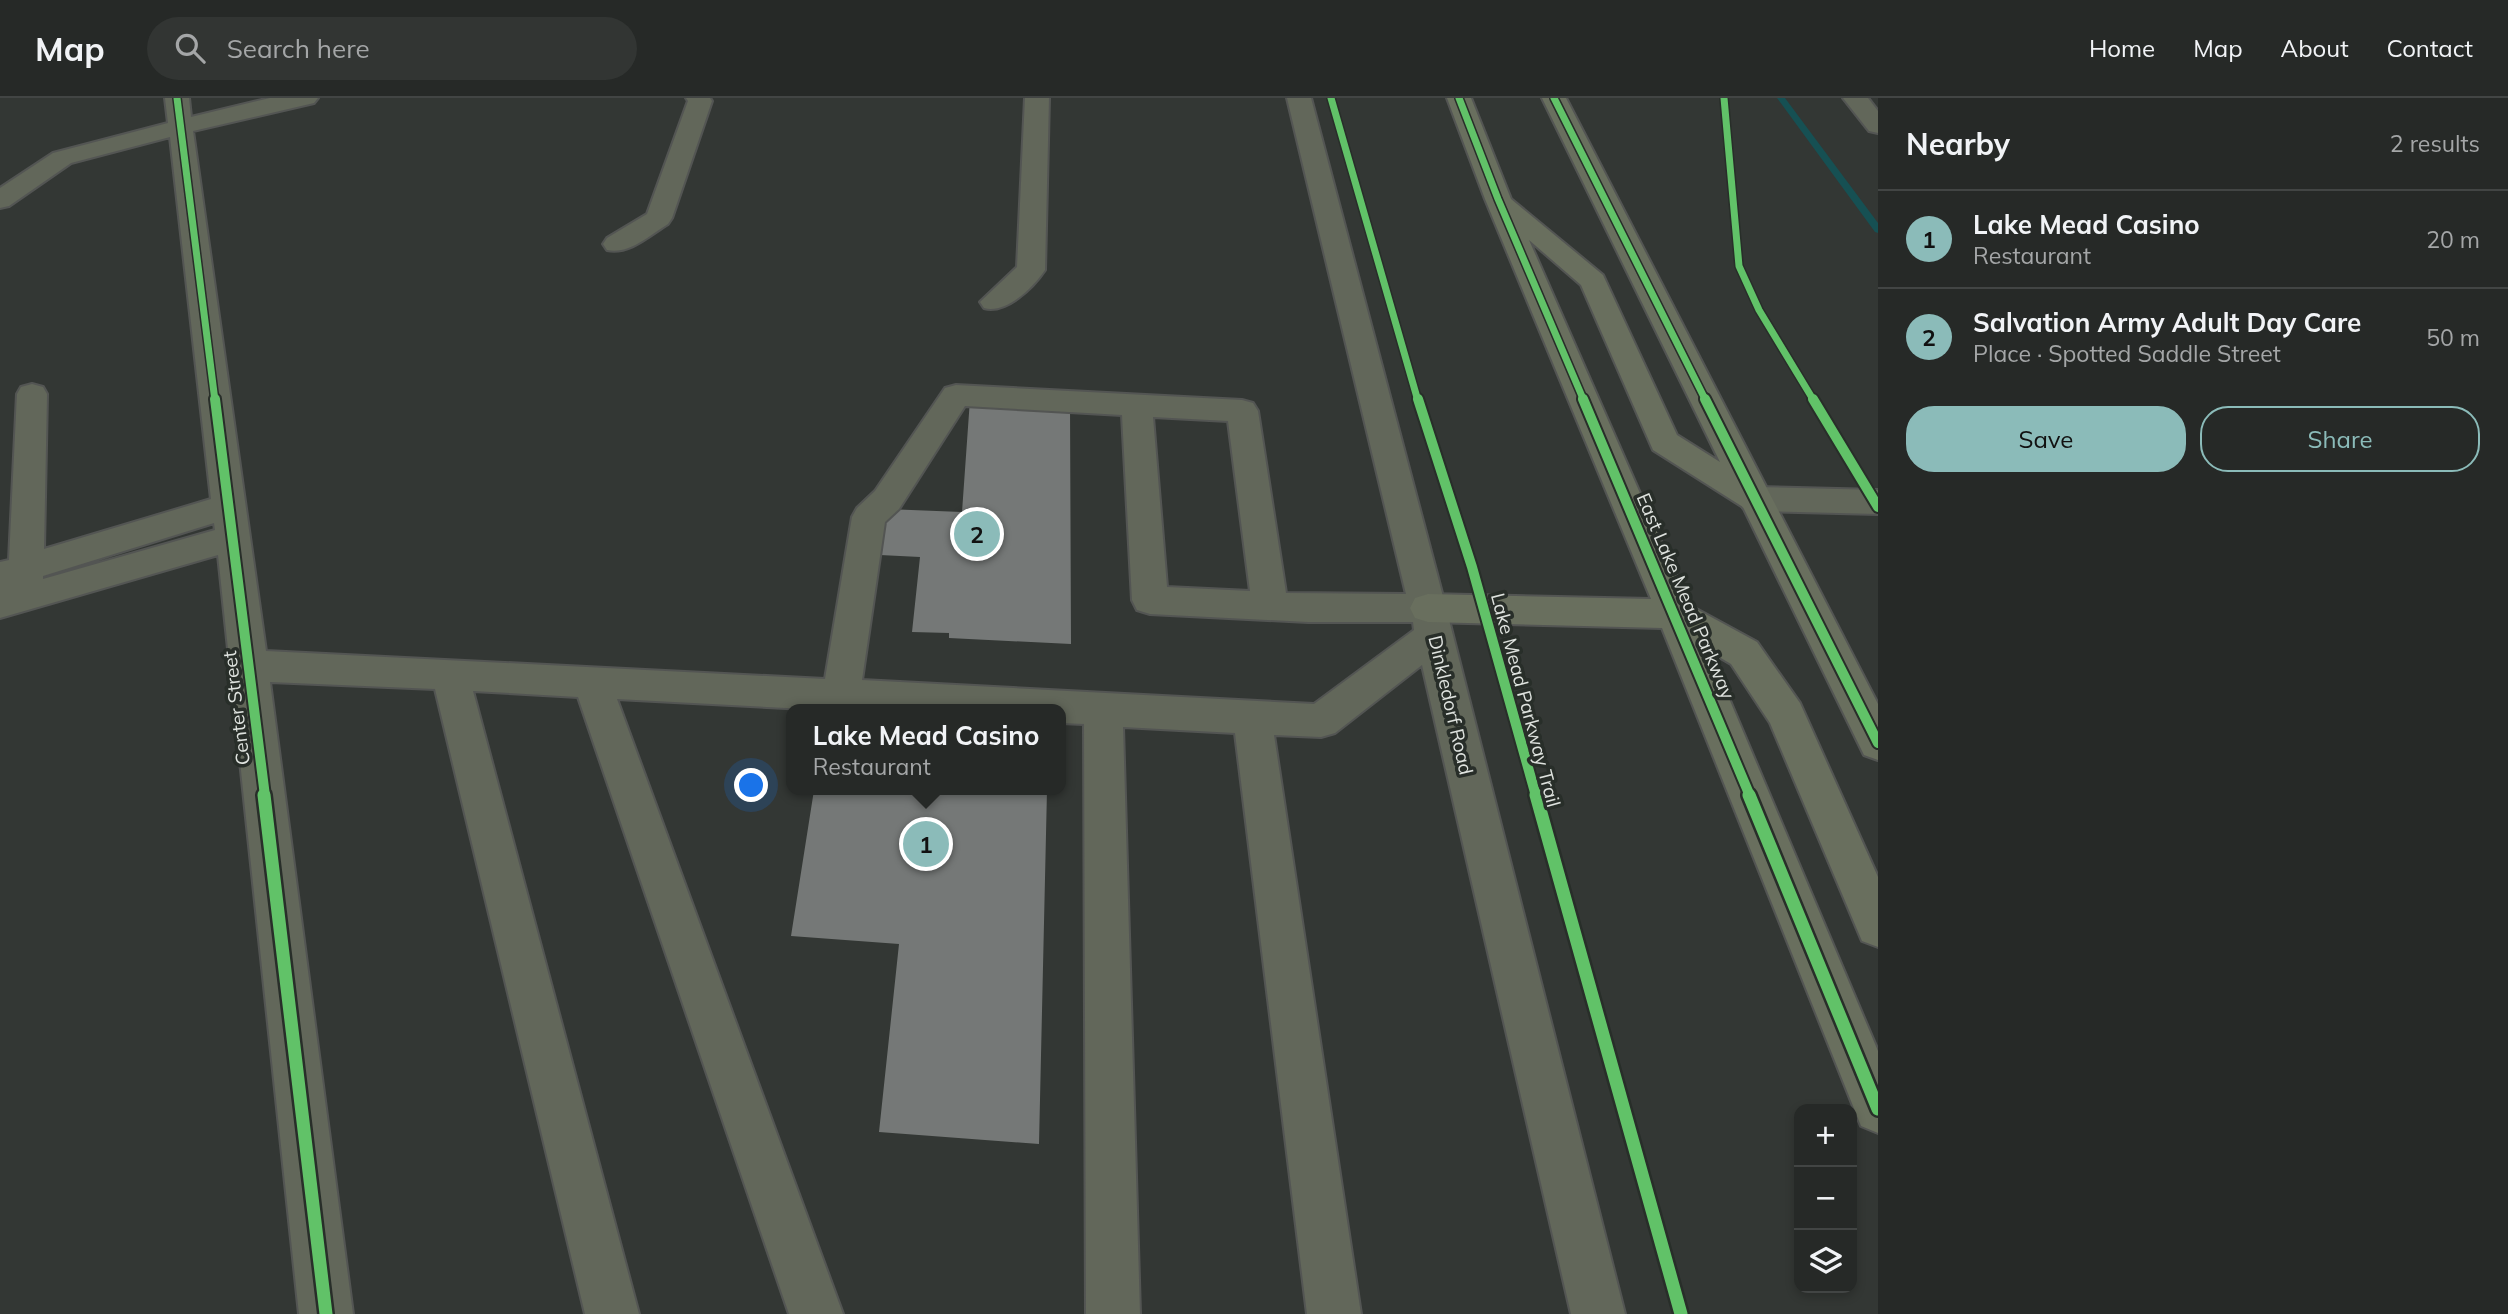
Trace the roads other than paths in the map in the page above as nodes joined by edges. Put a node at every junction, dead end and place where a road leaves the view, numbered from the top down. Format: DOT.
graph roads {
  1 [pos="306,98"];
  2 [pos="698,98"];
  3 [pos="1037,98"];
  4 [pos="1299,98"];
  5 [pos="1459,98"];
  6 [pos="1554,98"];
  7 [pos="1855,98"];
  8 [pos="179,112"];
  9 [pos="1878,126"];
  10 [pos="1499,199"];
  11 [pos="0,200"];
  12 [pos="617,244"];
  13 [pos="994,302"];
  14 [pos="32,394"];
  15 [pos="1137,405"];
  16 [pos="1755,499"];
  17 [pos="1878,502"];
  18 [pos="231,522"];
  19 [pos="13,586"];
  20 [pos="1270,606"];
  21 [pos="1675,614"];
  22 [pos="1431,621"];
  23 [pos="249,666"];
  24 [pos="450,675"];
  25 [pos="592,682"];
  26 [pos="841,695"];
  27 [pos="1009,704"];
  28 [pos="1066,707"];
  29 [pos="1103,709"];
  30 [pos="1252,717"];
  31 [pos="1878,743"];
  32 [pos="1878,926"];
  33 [pos="1878,1109"];
  34 [pos="326,1314"];
  35 [pos="612,1314"];
  36 [pos="816,1314"];
  37 [pos="1113,1314"];
  38 [pos="1334,1314"];
  39 [pos="1598,1314"];
  1 -- 8 [label="street"];
  2 -- 12 [label="street"];
  3 -- 13 [label="street"];
  4 -- 22 [label="street, Dinkledorf Road"];
  5 -- 10 [label="main road, East Lake Mead Parkway"];
  6 -- 16 [label="main road"];
  7 -- 9 [label="street"];
  8 -- 11 [label="street"];
  8 -- 18 [label="street, Center Street"];
  10 -- 16 [label="main road"];
  10 -- 21 [label="main road, East Lake Mead Parkway"];
  14 -- 19 [label="street"];
  15 -- 20 [label="street"];
  15 -- 20 [label="street"];
  15 -- 26 [label="street"];
  16 -- 17 [label="street"];
  16 -- 31 [label="main road"];
  18 -- 19 [label="street"];
  18 -- 23 [label="street, Center Street"];
  20 -- 22 [label="street"];
  21 -- 22 [label="main road"];
  21 -- 32 [label="main road"];
  21 -- 33 [label="main road, East Lake Mead Parkway"];
  22 -- 30 [label="street"];
  22 -- 39 [label="street, Dinkledorf Road"];
  23 -- 24 [label="street"];
  23 -- 34 [label="street, Center Street"];
  24 -- 25 [label="street"];
  24 -- 35 [label="street"];
  25 -- 26 [label="street"];
  25 -- 36 [label="street"];
  26 -- 27 [label="street"];
  28 -- 29 [label="street"];
  29 -- 30 [label="street"];
  29 -- 37 [label="street"];
  30 -- 38 [label="street"];
}
